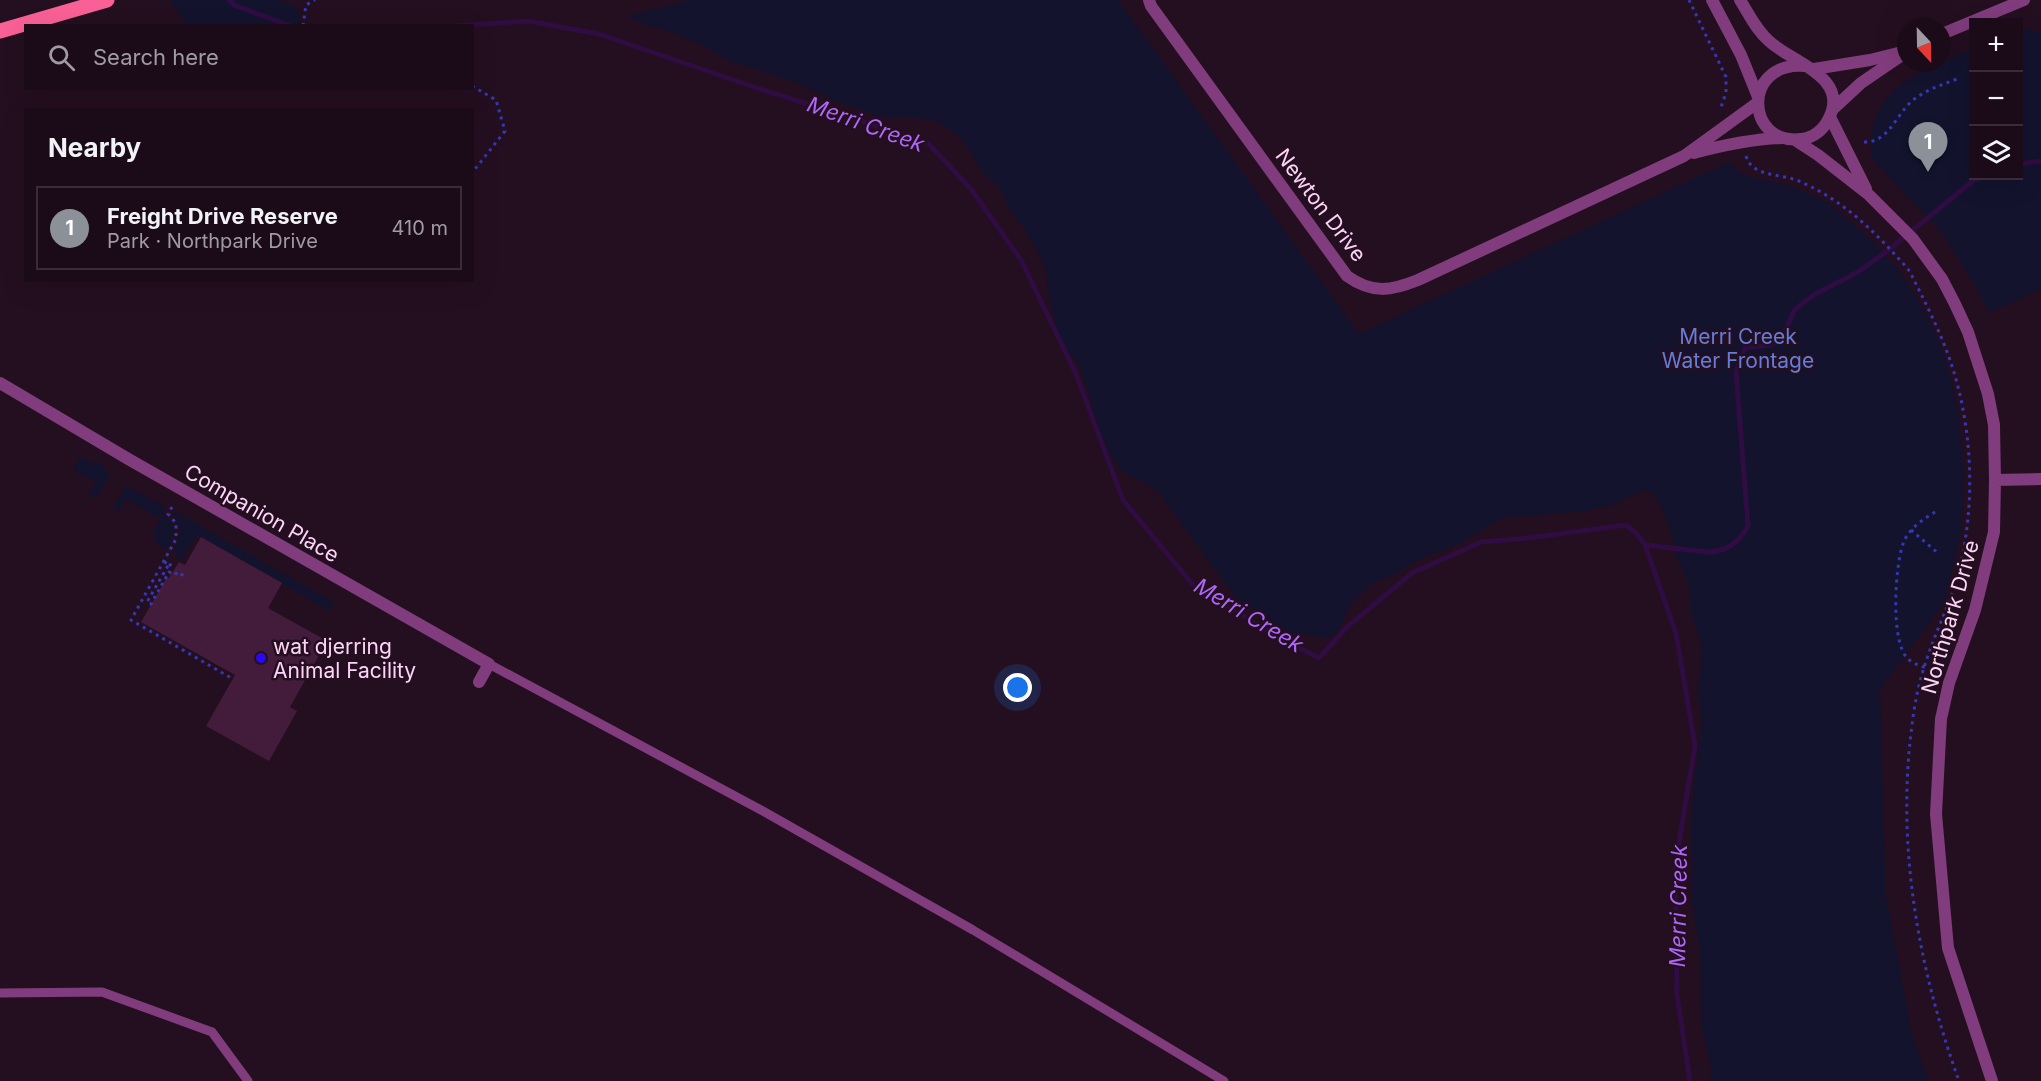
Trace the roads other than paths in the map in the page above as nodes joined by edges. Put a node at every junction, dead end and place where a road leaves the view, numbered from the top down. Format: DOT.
graph roads {
  1 [pos="107,0"];
  2 [pos="1712,0"];
  3 [pos="1740,0"];
  4 [pos="2024,0"];
  5 [pos="1147,2"];
  6 [pos="1951,30"];
  7 [pos="0,31"];
  8 [pos="1897,54"];
  9 [pos="1897,58"];
  10 [pos="1809,67"];
  11 [pos="1757,100"];
  12 [pos="1832,113"];
  13 [pos="1790,139"];
  14 [pos="1684,156"];
  15 [pos="1868,194"];
  16 [pos="0,383"];
  17 [pos="2041,479"];
  18 [pos="1995,480"];
  19 [pos="489,664"];
  20 [pos="479,682"];
  21 [pos="0,993"];
  22 [pos="248,1081"];
  23 [pos="1224,1081"];
  24 [pos="1992,1081"];
  1 -- 7 [label="main road"];
  2 -- 11 [label="street"];
  3 -- 10 [label="street"];
  4 -- 6 [label="street"];
  5 -- 14 [label="street, Newton Drive"];
  8 -- 10 [label="street"];
  9 -- 12 [label="street"];
  10 -- 11 [label="street"];
  10 -- 12 [label="street"];
  11 -- 13 [label="street"];
  11 -- 14 [label="street, Newton Drive"];
  12 -- 13 [label="street"];
  12 -- 15 [label="street, Northpark Drive"];
  13 -- 14 [label="street, Newton Drive"];
  13 -- 15 [label="street, Northpark Drive"];
  15 -- 18 [label="street, Northpark Drive"];
  16 -- 19 [label="street, Companion Place"];
  17 -- 18 [label="street"];
  18 -- 24 [label="street, Northpark Drive"];
  19 -- 20 [label="street"];
  19 -- 23 [label="lane"];
  21 -- 22 [label="lane"];
}
